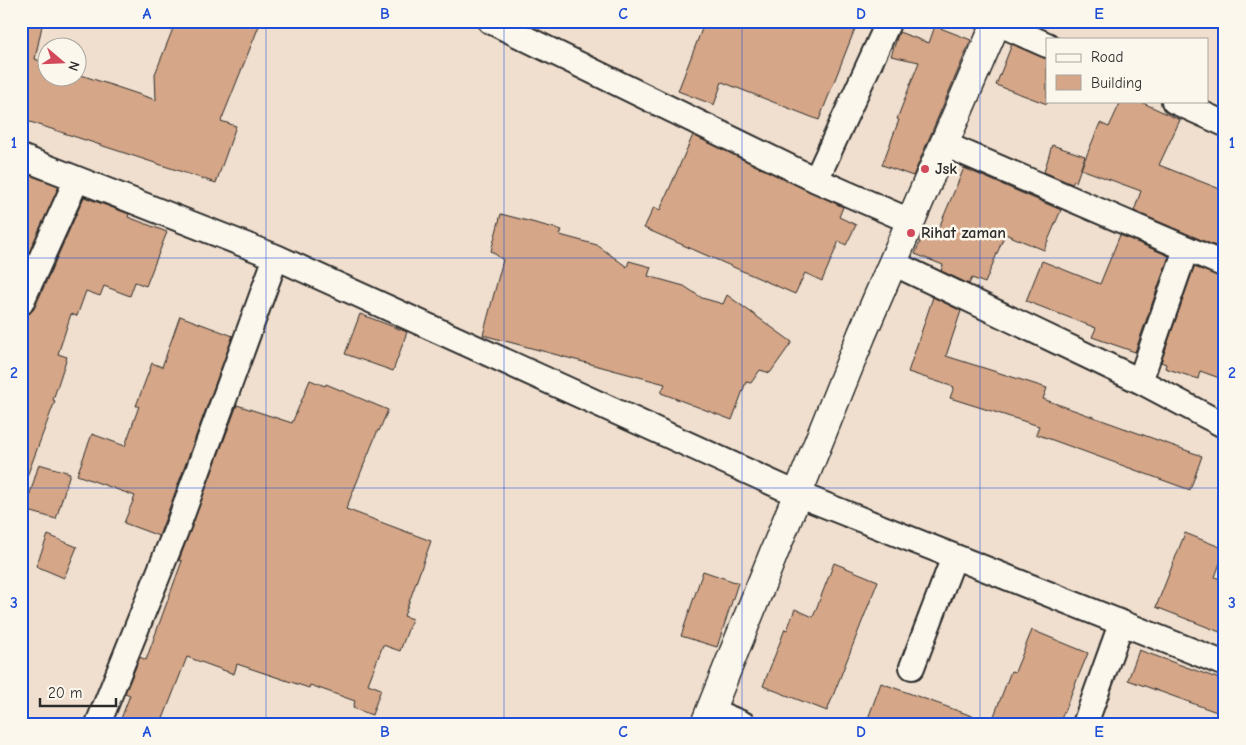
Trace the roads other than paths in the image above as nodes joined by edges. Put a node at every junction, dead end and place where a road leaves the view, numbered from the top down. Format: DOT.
graph roads {
  1 [pos="490,21"];
  2 [pos="889,21"];
  3 [pos="996,22"];
  4 [pos="1046,45"];
  5 [pos="1176,102"];
  6 [pos="1225,124"];
  7 [pos="944,144"];
  8 [pos="21,157"];
  9 [pos="77,179"];
  10 [pos="816,180"];
  11 [pos="910,221"];
  12 [pos="1186,249"];
  13 [pos="276,258"];
  14 [pos="893,263"];
  15 [pos="1225,265"];
  16 [pos="21,303"];
  17 [pos="1140,382"];
  18 [pos="1225,426"];
  19 [pos="797,494"];
  20 [pos="954,557"];
  21 [pos="1121,624"];
  22 [pos="1225,664"];
  23 [pos="912,667"];
  24 [pos="707,717"];
  25 [pos="98,724"];
  26 [pos="743,724"];
  27 [pos="1085,724"];
  1 -- 10 [label="street"];
  2 -- 10 [label="street"];
  3 -- 4 [label="street"];
  3 -- 7 [label="main road"];
  5 -- 6 [label="street"];
  7 -- 11 [label="main road"];
  7 -- 12 [label="street"];
  8 -- 9 [label="street"];
  9 -- 13 [label="street"];
  9 -- 16 [label="street"];
  10 -- 11 [label="street"];
  11 -- 14 [label="main road"];
  12 -- 15 [label="street"];
  12 -- 17 [label="street"];
  13 -- 19 [label="street"];
  13 -- 25 [label="street"];
  14 -- 17 [label="street"];
  14 -- 19 [label="main road"];
  17 -- 18 [label="street"];
  19 -- 20 [label="street"];
  19 -- 24 [label="main road"];
  20 -- 21 [label="street"];
  20 -- 23 [label="street"];
  21 -- 22 [label="street"];
  21 -- 27 [label="street"];
  24 -- 26 [label="street"];
}
